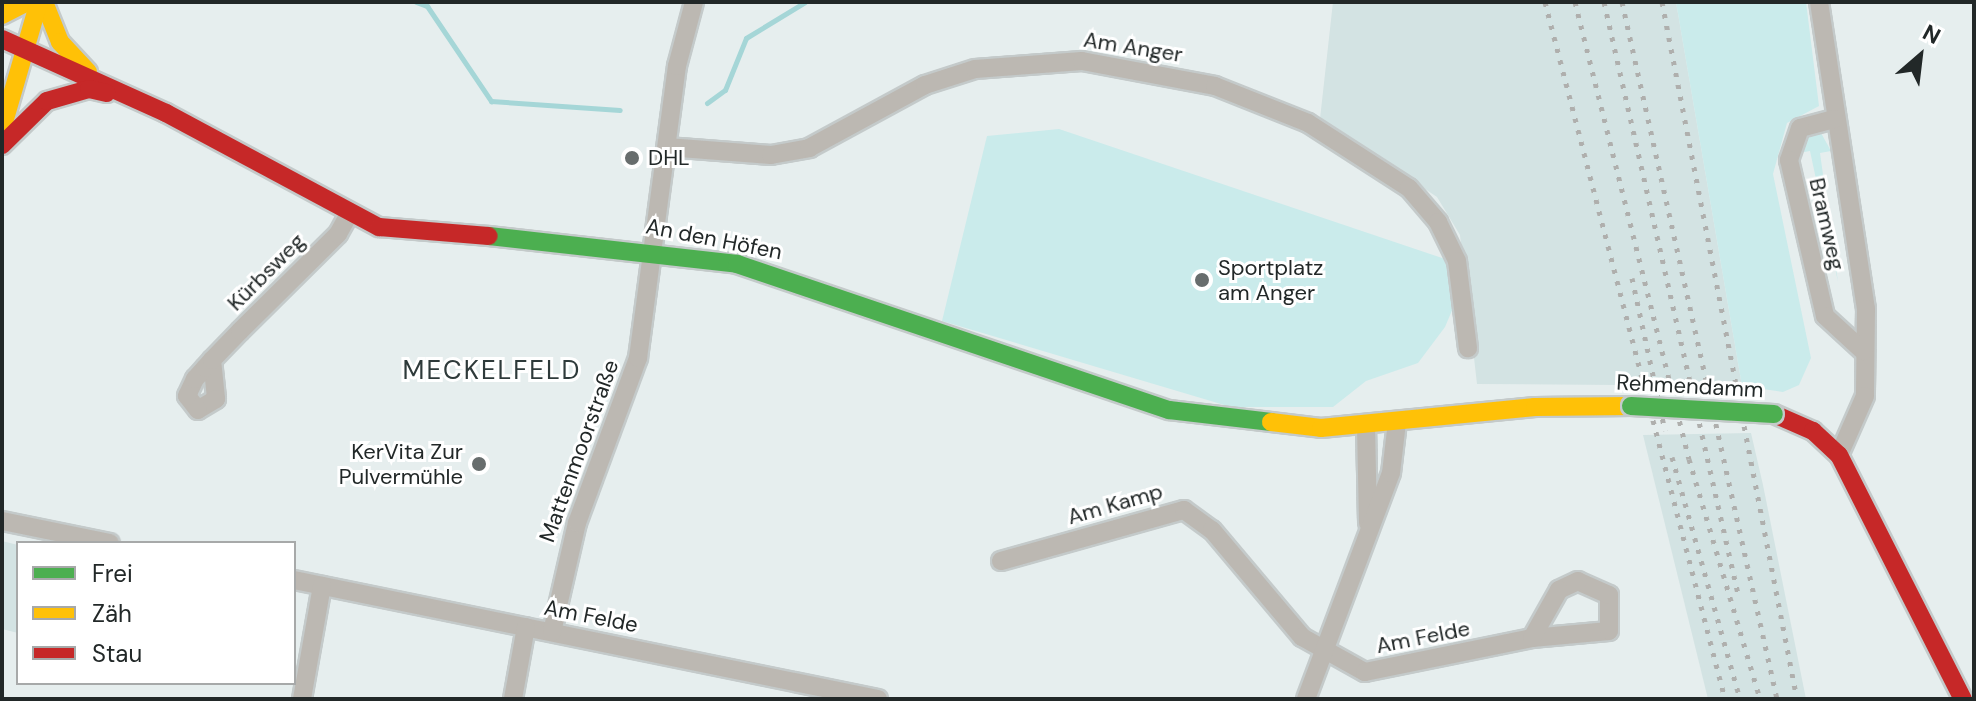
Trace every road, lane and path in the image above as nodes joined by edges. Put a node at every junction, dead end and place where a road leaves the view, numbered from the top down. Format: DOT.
graph roads {
  1 [pos="27,2"];
  2 [pos="42,2"];
  3 [pos="694,2"];
  4 [pos="1819,2"];
  5 [pos="2,15"];
  6 [pos="2,39"];
  7 [pos="26,49"];
  8 [pos="106,86"];
  9 [pos="130,97"];
  10 [pos="1834,119"];
  11 [pos="2,129"];
  12 [pos="2,145"];
  13 [pos="667,147"];
  14 [pos="349,214"];
  15 [pos="650,249"];
  16 [pos="1468,348"];
  17 [pos="1863,351"];
  18 [pos="212,360"];
  19 [pos="1397,422"];
  20 [pos="1366,426"];
  21 [pos="1839,455"];
  22 [pos="2,521"];
  23 [pos="1368,533"];
  24 [pos="100,541"];
  25 [pos="1001,561"];
  26 [pos="296,580"];
  27 [pos="322,586"];
  28 [pos="526,627"];
  29 [pos="552,632"];
  30 [pos="1532,638"];
  31 [pos="1326,655"];
  32 [pos="302,699"];
  33 [pos="513,699"];
  34 [pos="878,699"];
  35 [pos="1306,699"];
  36 [pos="1963,699"];
  1 -- 5 [label="street"];
  2 -- 7 [label="street"];
  2 -- 8 [label="street"];
  3 -- 13 [label="street, Mattenmoorstraße"];
  4 -- 10 [label="street, Bramweg"];
  6 -- 7 [label="street, An den Höfen"];
  7 -- 8 [label="street, An den Höfen"];
  7 -- 11 [label="street"];
  8 -- 9 [label="street, An den Höfen"];
  9 -- 12 [label="street"];
  9 -- 14 [label="street, An den Höfen"];
  10 -- 17 [label="street, Bramweg"];
  10 -- 17 [label="street, Bramweg"];
  13 -- 15 [label="street, Mattenmoorstraße"];
  13 -- 16 [label="street, Am Anger"];
  14 -- 15 [label="street, An den Höfen"];
  14 -- 18 [label="street, Kürbsweg"];
  15 -- 20 [label="street, An den Höfen"];
  15 -- 29 [label="street, Mattenmoorstraße"];
  17 -- 21 [label="street, Bramweg"];
  19 -- 20 [label="street, Rehmendamm"];
  19 -- 21 [label="street, Rehmendamm, bridge"];
  19 -- 23 [label="street"];
  20 -- 23 [label="street"];
  21 -- 36 [label="street, Rehmendamm"];
  22 -- 24 [label="street"];
  23 -- 31 [label="street"];
  25 -- 31 [label="street, Am Kamp"];
  26 -- 27 [label="street, Am Felde"];
  27 -- 28 [label="street, Am Felde"];
  27 -- 32 [label="street"];
  28 -- 29 [label="street, Am Felde"];
  28 -- 33 [label="street"];
  29 -- 34 [label="street, Am Felde"];
  30 -- 30 [label="street, Am Felde"];
  30 -- 31 [label="street, Am Felde"];
  31 -- 35 [label="street"];
}
